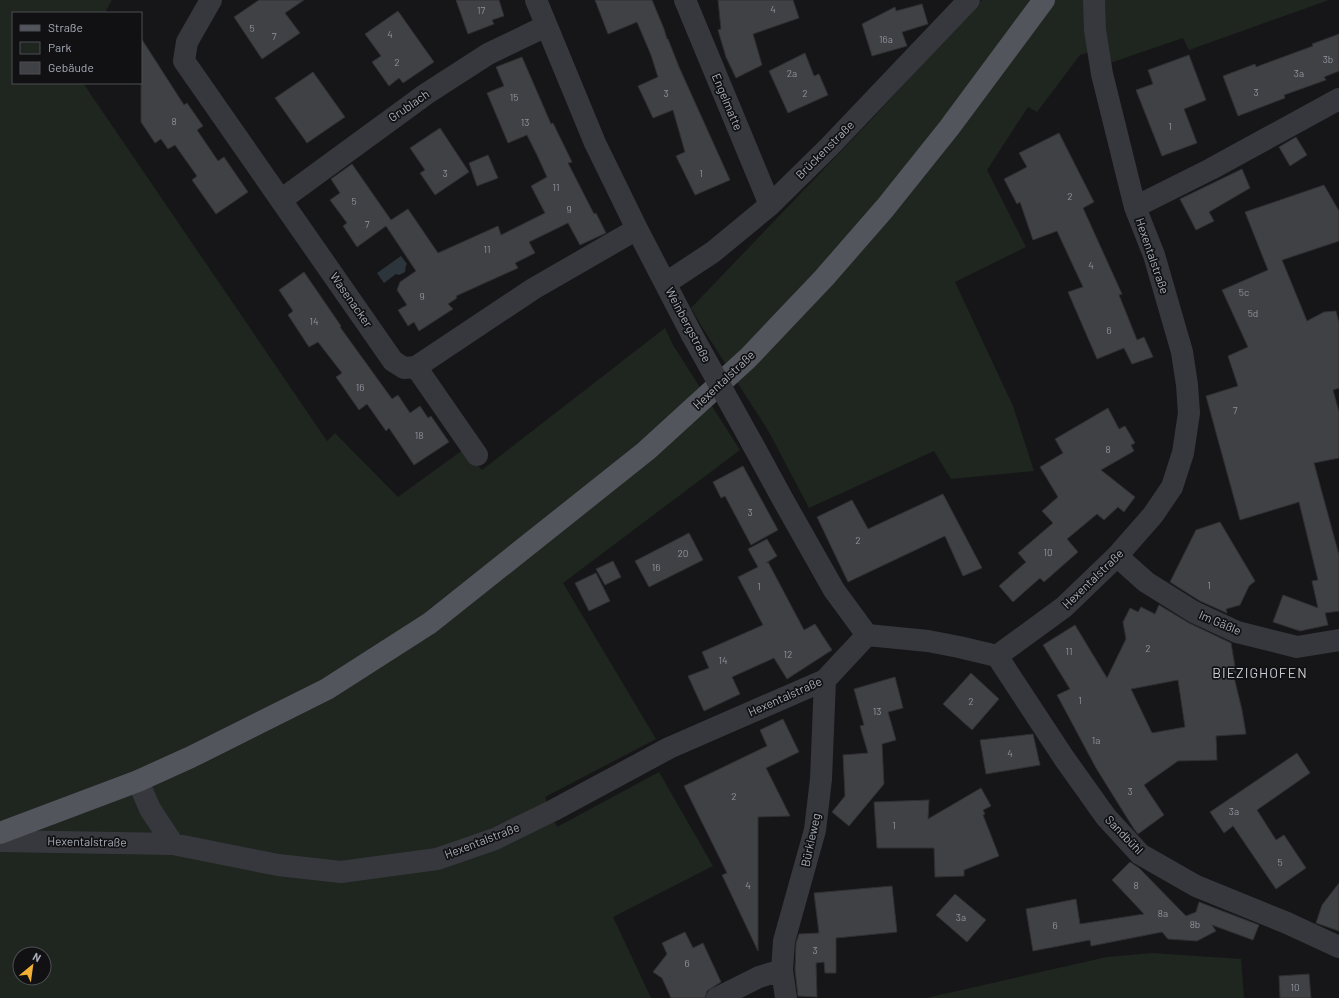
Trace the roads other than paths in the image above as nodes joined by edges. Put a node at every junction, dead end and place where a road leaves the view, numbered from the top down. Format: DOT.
graph roads {
  1 [pos="211,0"];
  2 [pos="536,0"];
  3 [pos="684,0"];
  4 [pos="1044,0"];
  5 [pos="1094,0"];
  6 [pos="960,3"];
  7 [pos="546,26"];
  8 [pos="1339,99"];
  9 [pos="281,200"];
  10 [pos="770,205"];
  11 [pos="1135,207"];
  12 [pos="637,229"];
  13 [pos="666,283"];
  14 [pos="416,367"];
  15 [pos="477,455"];
  16 [pos="1117,556"];
  17 [pos="867,635"];
  18 [pos="1339,640"];
  19 [pos="997,656"];
  20 [pos="825,680"];
  21 [pos="138,781"];
  22 [pos="0,833"];
  23 [pos="0,841"];
  24 [pos="173,844"];
  25 [pos="1339,947"];
  26 [pos="782,970"];
  27 [pos="717,998"];
  28 [pos="786,998"];
  1 -- 9 [label="street, Wasenacker"];
  2 -- 7 [label="street, Weinbergstraße"];
  3 -- 10 [label="street, Engelmatte"];
  4 -- 21 [label="main road, Hexentalstraße"];
  5 -- 11 [label="street, Hexentalstraße"];
  6 -- 10 [label="street, Brückenstraße"];
  7 -- 9 [label="street, Grublach"];
  7 -- 12 [label="street, Weinbergstraße"];
  8 -- 11 [label="street, Hexentalstraße"];
  9 -- 14 [label="street, Wasenacker"];
  10 -- 13 [label="street, Brückenstraße"];
  11 -- 16 [label="street, Hexentalstraße"];
  12 -- 13 [label="street, Weinbergstraße"];
  12 -- 14 [label="street"];
  13 -- 17 [label="street, Weinbergstraße, bridge"];
  14 -- 15 [label="street"];
  16 -- 18 [label="street, Im Gäßle"];
  16 -- 19 [label="street, Hexentalstraße"];
  17 -- 19 [label="street"];
  17 -- 20 [label="street, Hexentalstraße"];
  19 -- 25 [label="street, Sandbühl"];
  20 -- 24 [label="street, Hexentalstraße"];
  20 -- 26 [label="street, Bürkleweg"];
  21 -- 22 [label="main road, Hexentalstraße"];
  21 -- 24 [label="street"];
  23 -- 24 [label="street, Hexentalstraße"];
  26 -- 27 [label="street"];
  26 -- 28 [label="street, Bürkleweg"];
}
